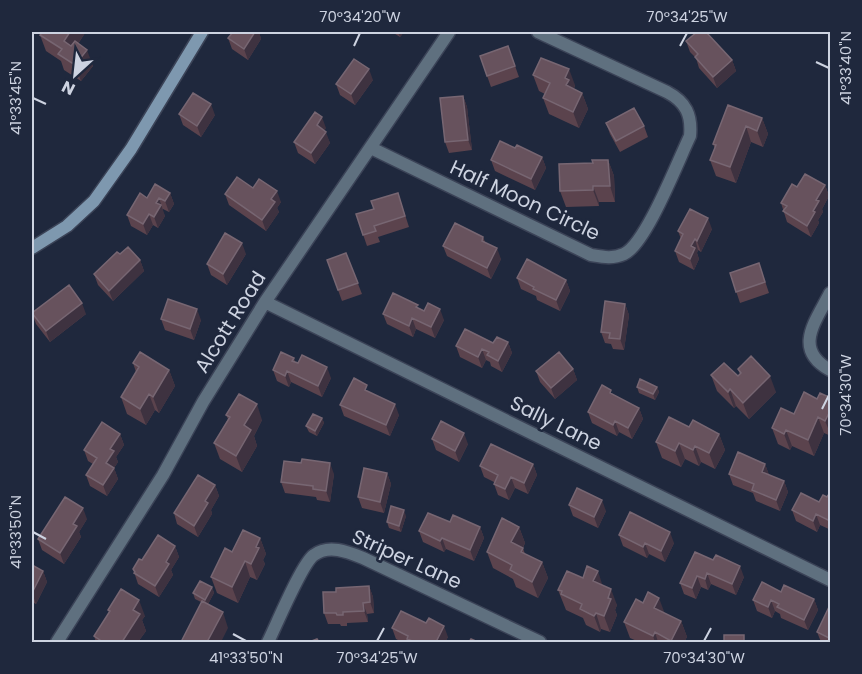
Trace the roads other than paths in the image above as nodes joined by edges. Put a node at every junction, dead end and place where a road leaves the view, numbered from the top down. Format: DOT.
graph roads {
  1 [pos="202,32"];
  2 [pos="449,32"];
  3 [pos="538,32"];
  4 [pos="371,148"];
  5 [pos="32,248"];
  6 [pos="831,293"];
  7 [pos="265,302"];
  8 [pos="831,370"];
  9 [pos="831,580"];
  10 [pos="57,642"];
  11 [pos="268,642"];
  12 [pos="540,642"];
  1 -- 5 [label="main road"];
  2 -- 4 [label="street, Alcott Road"];
  3 -- 4 [label="street, Half Moon Circle"];
  4 -- 7 [label="street, Alcott Road"];
  6 -- 8 [label="street"];
  7 -- 9 [label="street, Sally Lane"];
  7 -- 10 [label="street, Alcott Road"];
  11 -- 12 [label="street, Striper Lane"];
}
